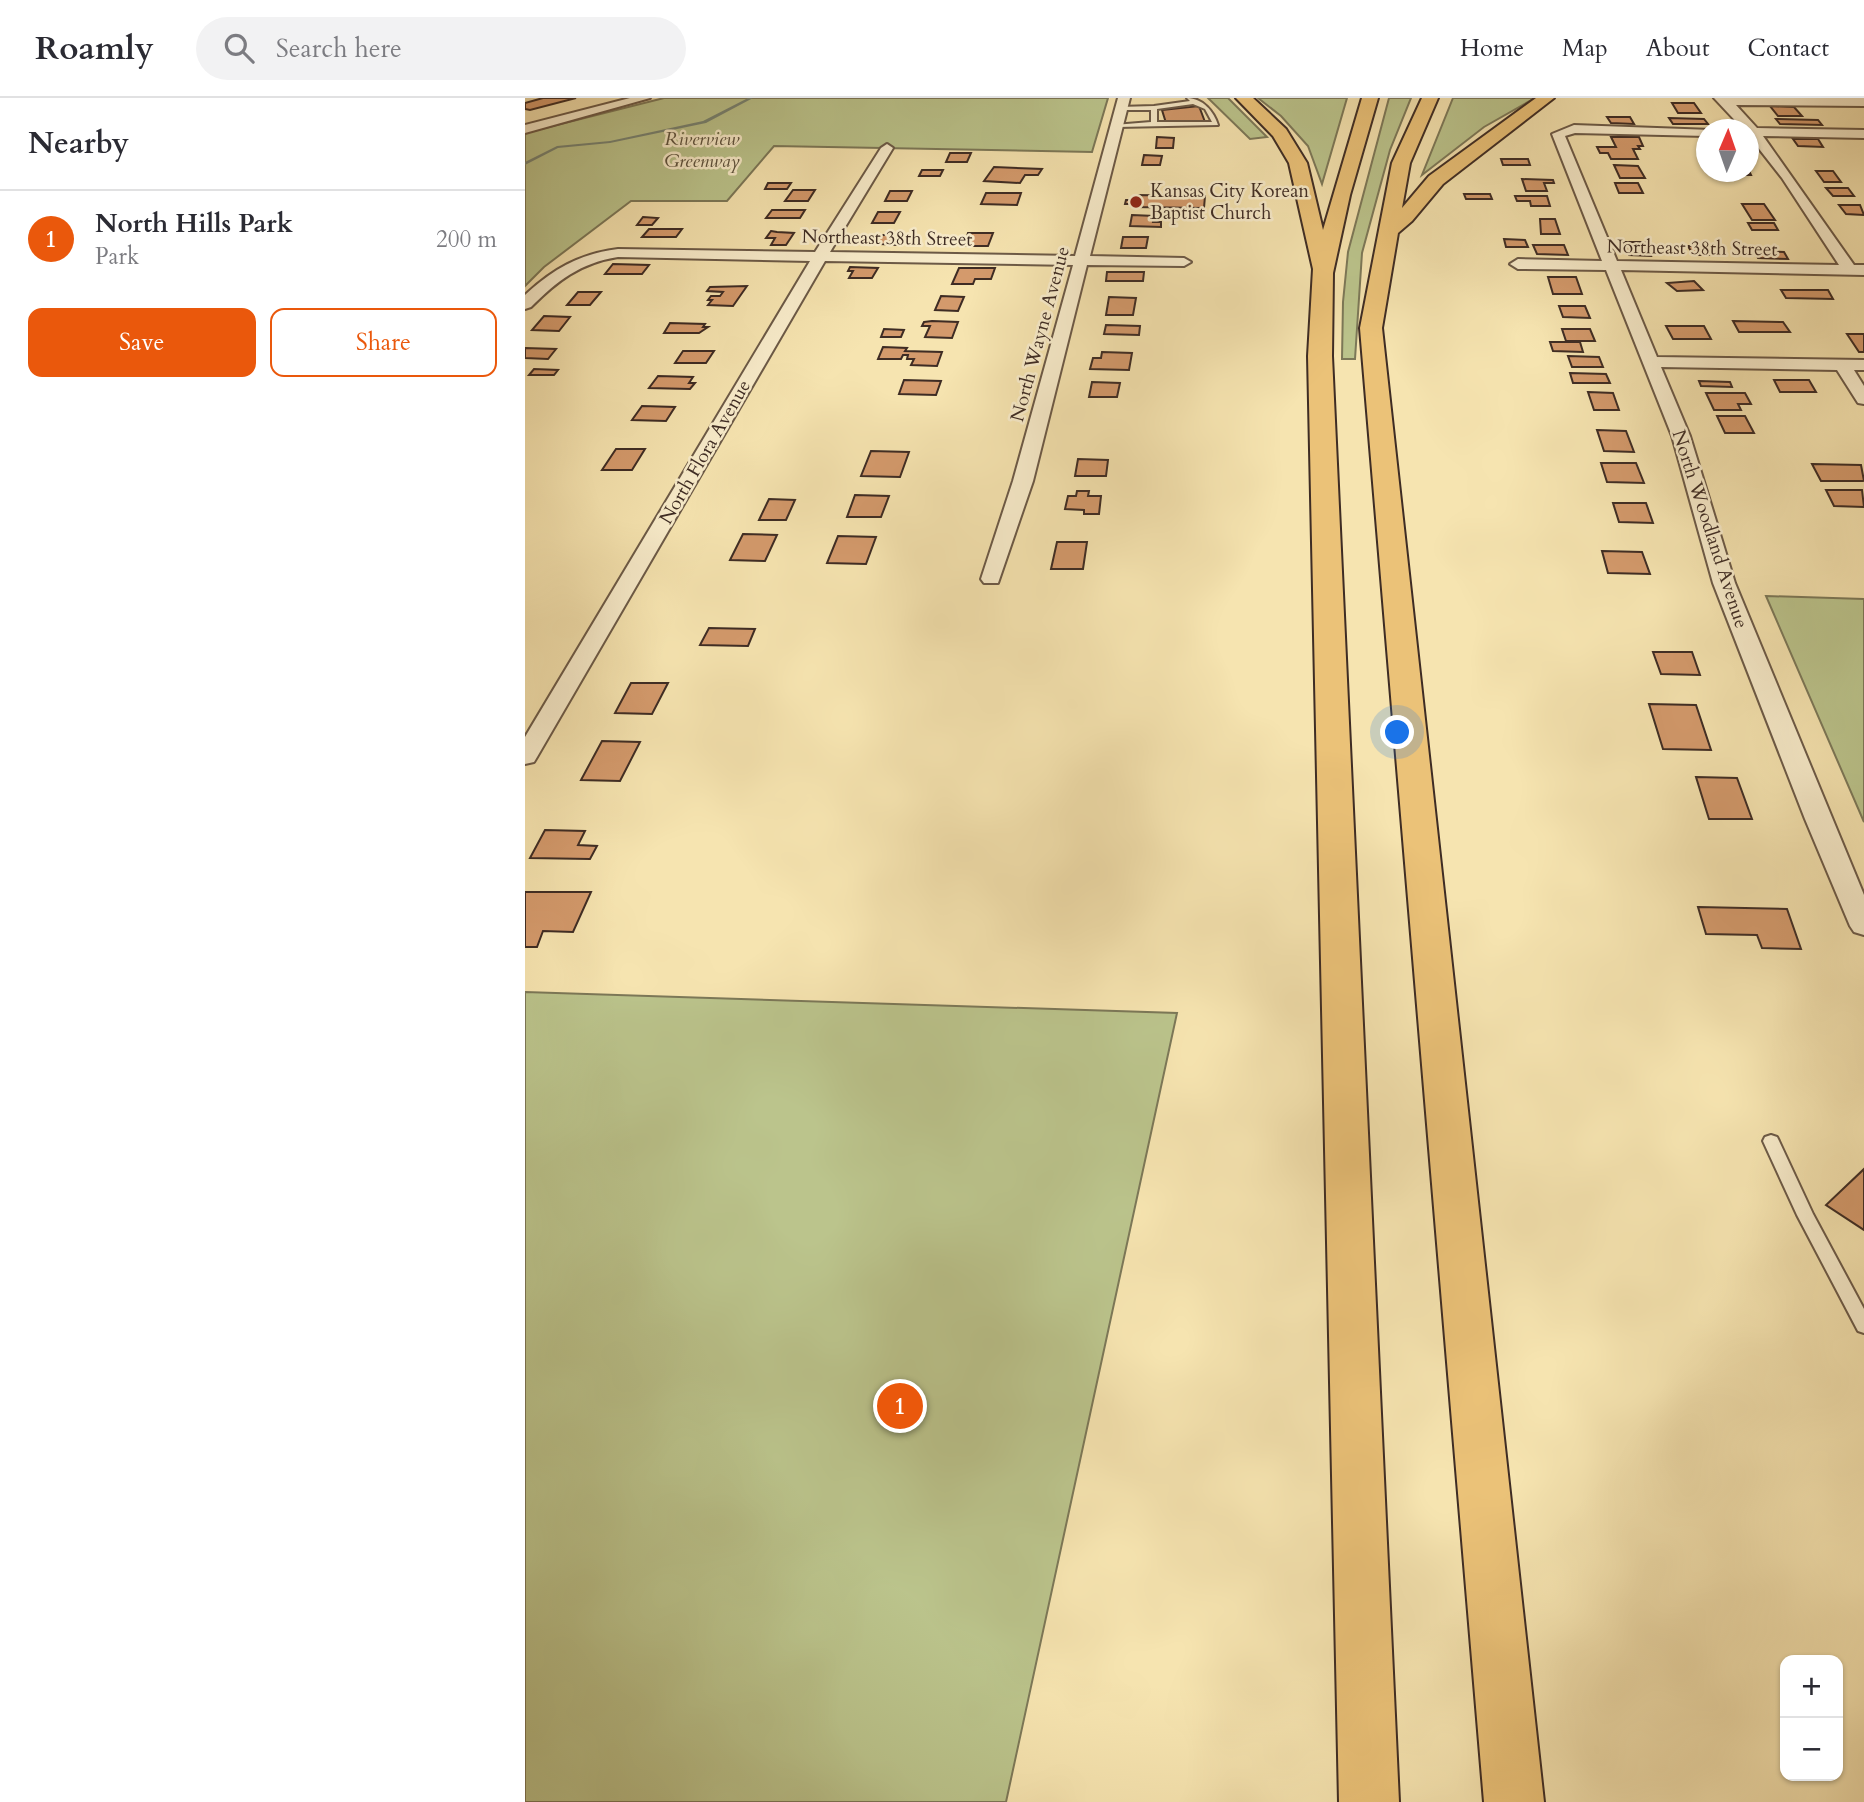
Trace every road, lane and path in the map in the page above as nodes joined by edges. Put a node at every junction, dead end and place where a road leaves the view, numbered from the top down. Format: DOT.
graph roads {
  1 [pos="623,98"];
  2 [pos="644,98"];
  3 [pos="1244,98"];
  4 [pos="1370,98"];
  5 [pos="1430,98"];
  6 [pos="1546,98"];
  7 [pos="1724,99"];
  8 [pos="1192,100"];
  9 [pos="1864,102"];
  10 [pos="1154,108"];
  11 [pos="1121,110"];
  12 [pos="1740,119"];
  13 [pos="525,123"];
  14 [pos="1154,124"];
  15 [pos="525,129"];
  16 [pos="1696,132"];
  17 [pos="1759,132"];
  18 [pos="1864,134"];
  19 [pos="1759,142"];
  20 [pos="887,148"];
  21 [pos="1387,232"];
  22 [pos="820,256"];
  23 [pos="1082,260"];
  24 [pos="1184,262"];
  25 [pos="1518,264"];
  26 [pos="1612,266"];
  27 [pos="1857,270"];
  28 [pos="1323,273"];
  29 [pos="525,304"];
  30 [pos="1649,362"];
  31 [pos="1842,365"];
  32 [pos="1864,365"];
  33 [pos="1864,399"];
  34 [pos="991,579"];
  35 [pos="525,757"];
  36 [pos="1864,926"];
  37 [pos="1771,1141"];
  38 [pos="1864,1326"];
  39 [pos="1369,1802"];
  40 [pos="1514,1802"];
  1 -- 13 [label="street"];
  2 -- 15 [label="street"];
  3 -- 28 [label="highway"];
  4 -- 28 [label="highway"];
  5 -- 21 [label="highway"];
  6 -- 21 [label="highway"];
  7 -- 9 [label="street"];
  7 -- 12 [label="street"];
  8 -- 10 [label="lane"];
  8 -- 14 [label="lane"];
  10 -- 11 [label="lane"];
  10 -- 14 [label="lane"];
  11 -- 14 [label="lane"];
  11 -- 23 [label="street, North Wayne Avenue"];
  16 -- 26 [label="street, North Woodland Avenue"];
  17 -- 18 [label="street"];
  19 -- 27 [label="street"];
  20 -- 22 [label="street, North Flora Avenue"];
  21 -- 40 [label="highway"];
  22 -- 23 [label="street, Northeast 38th Street"];
  22 -- 29 [label="street, Northeast 38th Street"];
  22 -- 35 [label="street, North Flora Avenue"];
  23 -- 24 [label="street, Northeast 38th Street"];
  23 -- 34 [label="street, North Wayne Avenue"];
  25 -- 26 [label="street, Northeast 38th Street"];
  26 -- 27 [label="street, Northeast 38th Street"];
  26 -- 30 [label="street, North Woodland Avenue"];
  28 -- 39 [label="highway"];
  30 -- 31 [label="street"];
  30 -- 36 [label="street, North Woodland Avenue"];
  31 -- 32 [label="street"];
  31 -- 33 [label="street"];
  37 -- 38 [label="lane"];
}
